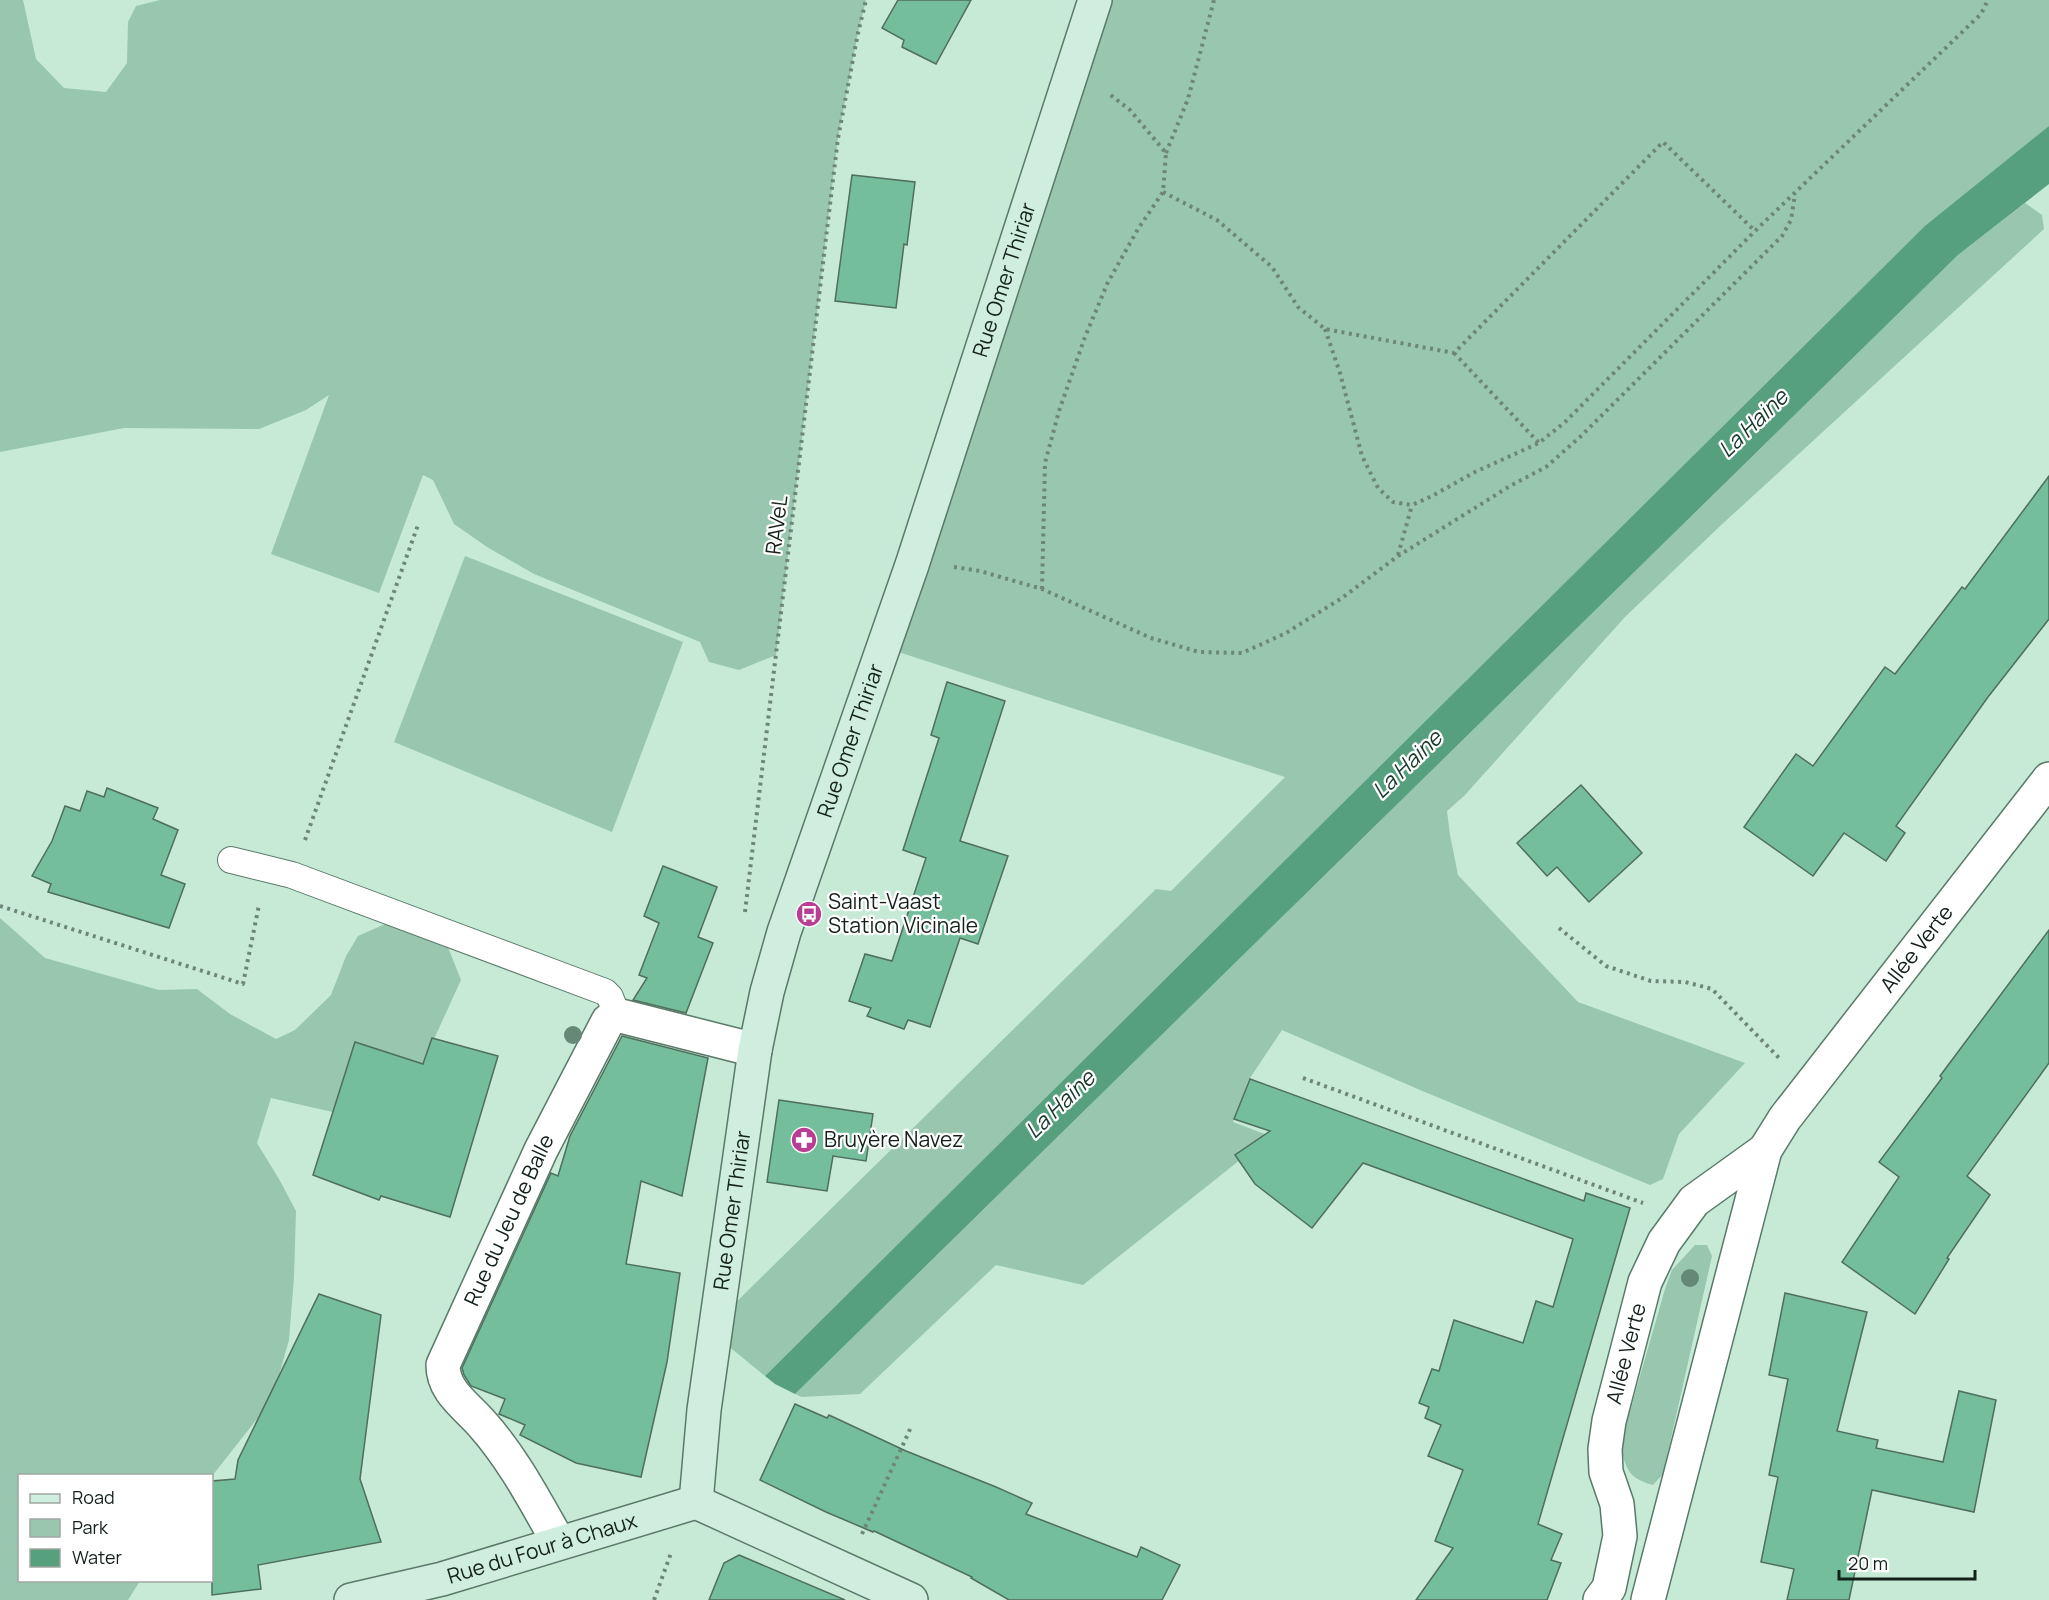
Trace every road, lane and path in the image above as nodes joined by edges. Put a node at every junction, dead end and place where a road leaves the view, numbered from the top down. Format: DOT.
graph roads {
  1 [pos="866,0"];
  2 [pos="1095,0"];
  3 [pos="1214,0"];
  4 [pos="1988,0"];
  5 [pos="1073,69"];
  6 [pos="1166,153"];
  7 [pos="1163,192"];
  8 [pos="1795,194"];
  9 [pos="1755,231"];
  10 [pos="1325,329"];
  11 [pos="1454,353"];
  12 [pos="1539,443"];
  13 [pos="1412,505"];
  14 [pos="418,525"];
  15 [pos="1398,556"];
  16 [pos="912,566"];
  17 [pos="1042,589"];
  18 [pos="2049,779"];
  19 [pos="231,860"];
  20 [pos="267,868"];
  21 [pos="292,874"];
  22 [pos="0,906"];
  23 [pos="745,916"];
  24 [pos="1559,928"];
  25 [pos="617,1015"];
  26 [pos="755,1050"];
  27 [pos="1303,1078"];
  28 [pos="1809,1089"];
  29 [pos="1765,1150"];
  30 [pos="1683,1218"];
  31 [pos="912,1425"];
  32 [pos="696,1502"];
  33 [pos="559,1543"];
  34 [pos="846,1570"];
  35 [pos="351,1600"];
  36 [pos="911,1600"];
  37 [pos="1600,1600"];
  38 [pos="1648,1600"];
  1 -- 23 [label="path, RAVeL"];
  2 -- 5 [label="street, Rue Omer Thiriar"];
  3 -- 6 [label="path"];
  4 -- 8 [label="path"];
  5 -- 6 [label="path"];
  5 -- 16 [label="street, Rue Omer Thiriar"];
  6 -- 7 [label="path"];
  7 -- 10 [label="path"];
  7 -- 17 [label="path"];
  8 -- 9 [label="path"];
  8 -- 15 [label="path"];
  9 -- 11 [label="path"];
  9 -- 12 [label="path"];
  10 -- 11 [label="path"];
  10 -- 13 [label="path"];
  11 -- 12 [label="path"];
  12 -- 13 [label="path"];
  13 -- 15 [label="path"];
  14 -- 21 [label="path"];
  15 -- 17 [label="path"];
  16 -- 17 [label="path"];
  16 -- 26 [label="street, Rue Omer Thiriar"];
  18 -- 28 [label="street, Allée Verte"];
  19 -- 20 [label="lane"];
  20 -- 21 [label="lane"];
  20 -- 22 [label="path"];
  21 -- 25 [label="lane"];
  24 -- 28 [label="path"];
  25 -- 26 [label="street"];
  25 -- 33 [label="street, Rue du Jeu de Balle"];
  26 -- 32 [label="street, Rue Omer Thiriar"];
  27 -- 30 [label="path"];
  28 -- 29 [label="street, Allée Verte"];
  29 -- 30 [label="street, Allée Verte"];
  29 -- 38 [label="street, Allée Verte"];
  30 -- 37 [label="street, Allée Verte"];
  31 -- 34 [label="path"];
  32 -- 33 [label="street, Rue du Four à Chaux"];
  32 -- 34 [label="street"];
  33 -- 35 [label="street, Rue du Four à Chaux"];
  34 -- 36 [label="street"];
}
